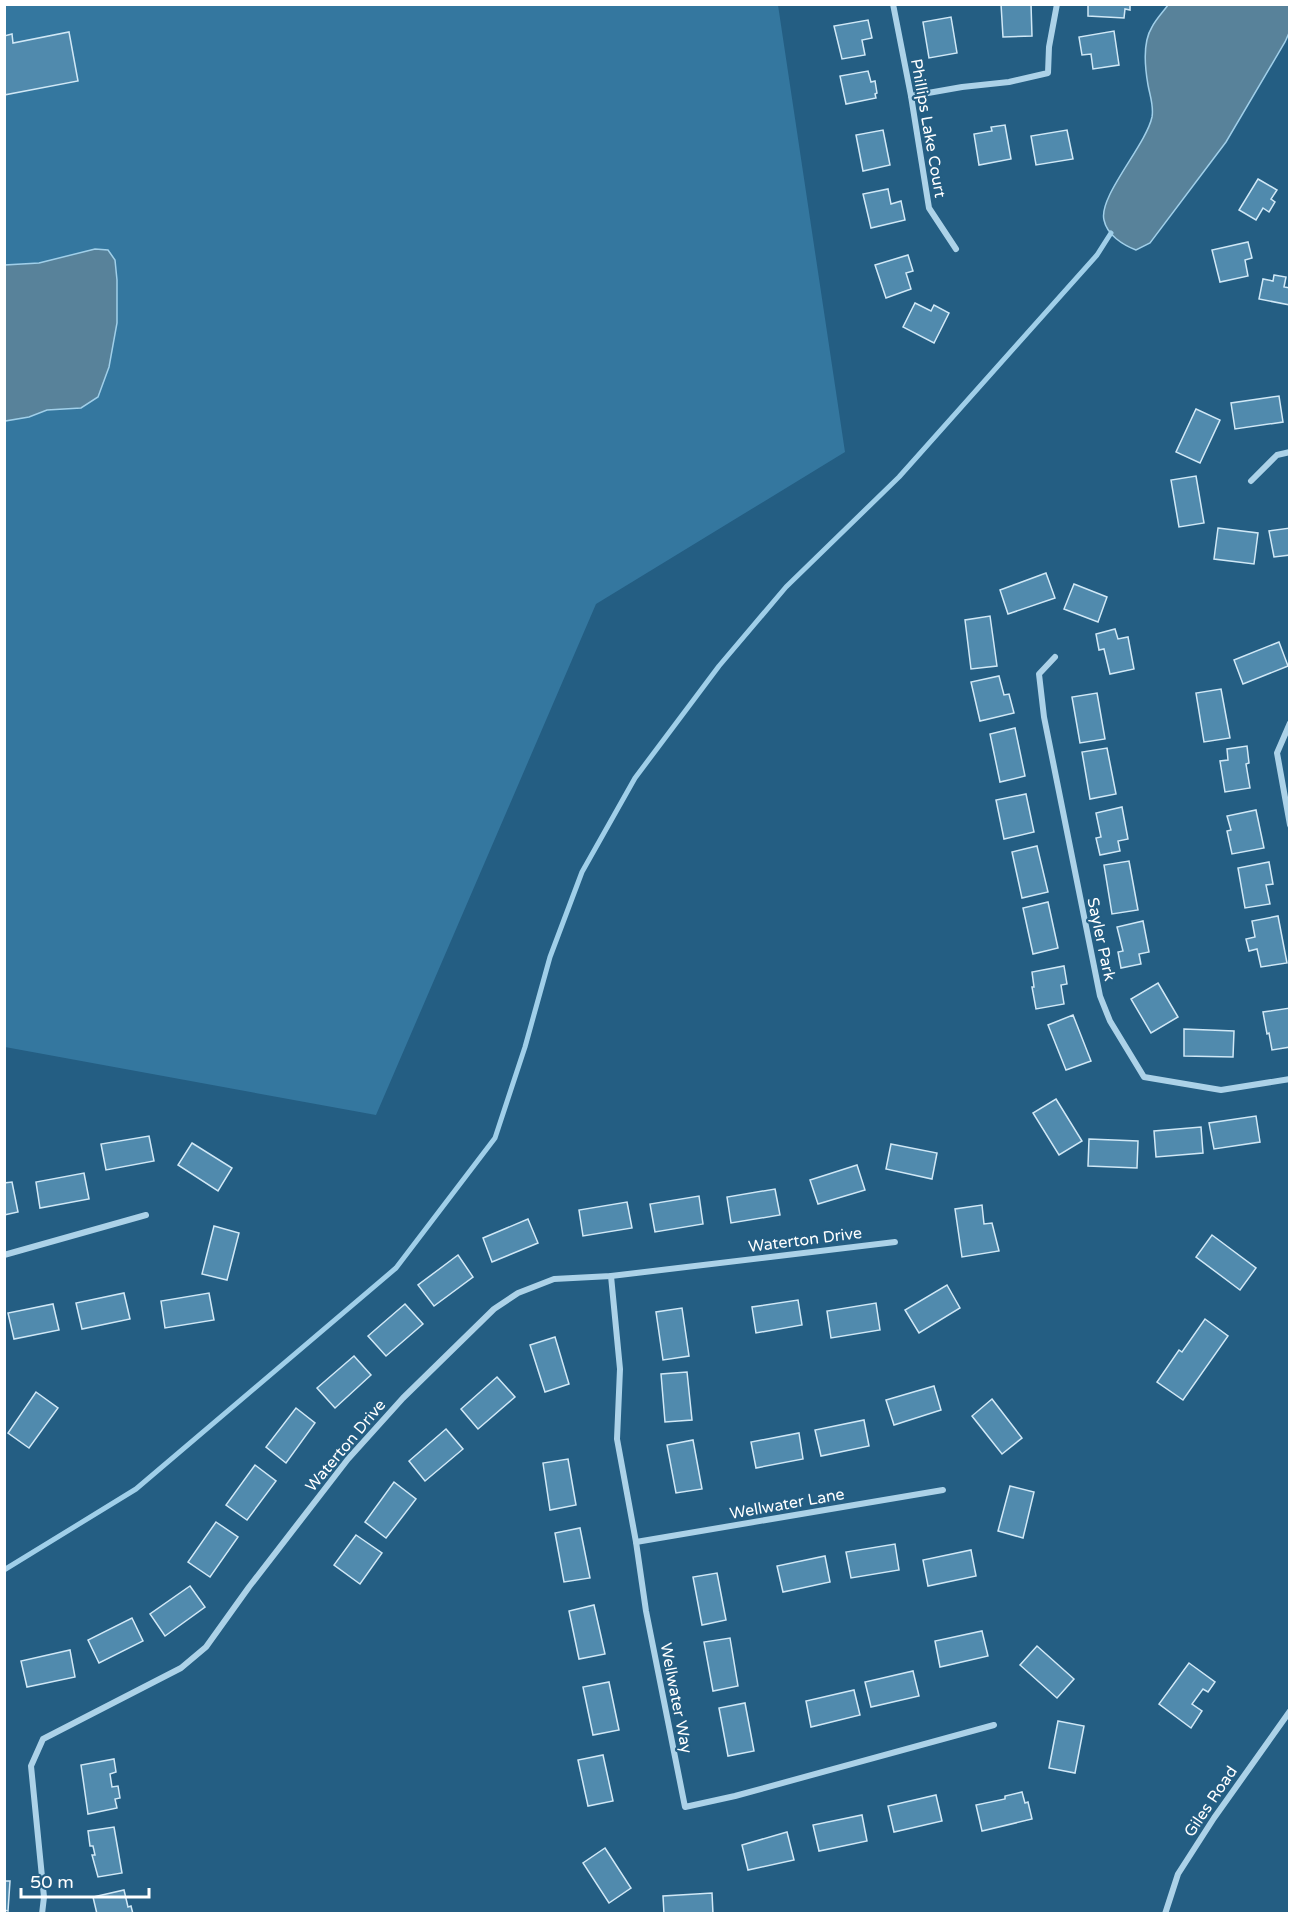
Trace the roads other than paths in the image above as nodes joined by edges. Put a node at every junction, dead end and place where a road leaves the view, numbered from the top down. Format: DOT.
graph roads {
  1 [pos="894,4"];
  2 [pos="1057,4"];
  3 [pos="911,96"];
  4 [pos="956,249"];
  5 [pos="1290,452"];
  6 [pos="1251,481"];
  7 [pos="1055,657"];
  8 [pos="1290,723"];
  9 [pos="1290,825"];
  10 [pos="1290,1078"];
  11 [pos="146,1215"];
  12 [pos="895,1242"];
  13 [pos="4,1255"];
  14 [pos="611,1276"];
  15 [pos="943,1490"];
  16 [pos="636,1542"];
  17 [pos="1290,1711"];
  18 [pos="994,1725"];
  19 [pos="42,1914"];
  20 [pos="1165,1914"];
  1 -- 3 [label="street, Phillips Lake Court"];
  2 -- 3 [label="street"];
  3 -- 4 [label="street, Phillips Lake Court"];
  5 -- 6 [label="street"];
  7 -- 10 [label="street, Sayler Park"];
  8 -- 9 [label="street"];
  11 -- 13 [label="street"];
  12 -- 14 [label="street, Waterton Drive"];
  14 -- 16 [label="street, Wellwater Way"];
  14 -- 19 [label="street, Waterton Drive"];
  15 -- 16 [label="street, Wellwater Lane"];
  16 -- 18 [label="street, Wellwater Way"];
  17 -- 20 [label="street, Giles Road"];
}
